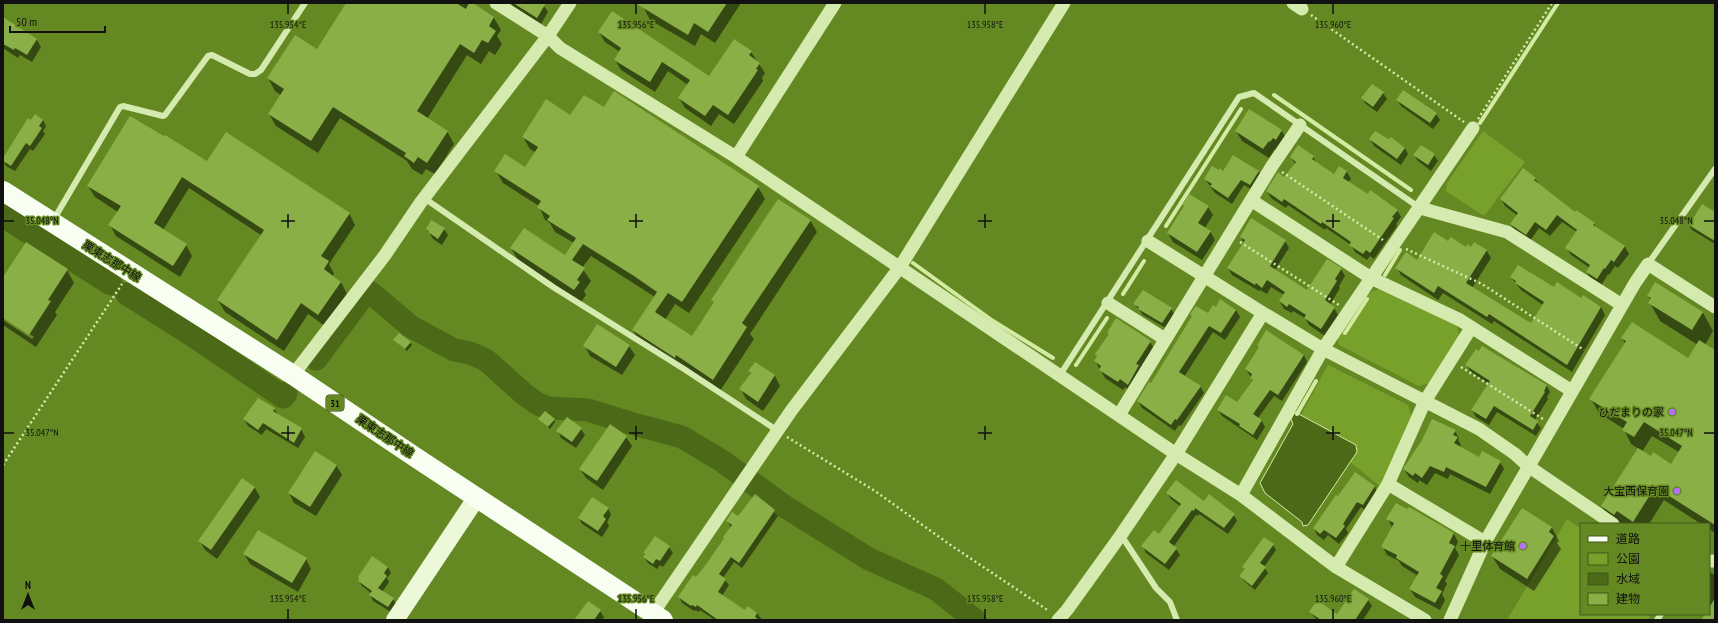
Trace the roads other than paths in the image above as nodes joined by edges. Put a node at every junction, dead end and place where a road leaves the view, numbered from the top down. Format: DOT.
graph roads {
  1 [pos="305,3"];
  2 [pos="496,3"];
  3 [pos="570,3"];
  4 [pos="835,3"];
  5 [pos="1064,3"];
  6 [pos="548,36"];
  7 [pos="1300,125"];
  8 [pos="1472,128"];
  9 [pos="736,158"];
  10 [pos="1715,169"];
  11 [pos="3,191"];
  12 [pos="424,198"];
  13 [pos="1251,200"];
  14 [pos="1420,208"];
  15 [pos="52,222"];
  16 [pos="1148,241"];
  17 [pos="1648,264"];
  18 [pos="900,267"];
  19 [pos="1204,276"];
  20 [pos="1371,278"];
  21 [pos="1108,302"];
  22 [pos="1622,305"];
  23 [pos="1715,307"];
  24 [pos="1263,313"];
  25 [pos="1471,328"];
  26 [pos="1165,339"];
  27 [pos="1323,349"];
  28 [pos="293,375"];
  29 [pos="1060,375"];
  30 [pos="1572,391"];
  31 [pos="1425,401"];
  32 [pos="1119,415"];
  33 [pos="778,431"];
  34 [pos="1176,454"];
  35 [pos="1528,466"];
  36 [pos="1388,484"];
  37 [pos="1241,495"];
  38 [pos="477,497"];
  39 [pos="1612,523"];
  40 [pos="1121,535"];
  41 [pos="1485,542"];
  42 [pos="1336,567"];
  43 [pos="658,616"];
  44 [pos="1059,619"];
  45 [pos="395,620"];
  46 [pos="1177,620"];
  47 [pos="1425,620"];
  48 [pos="1450,620"];
  1 -- 15 [label="lane"];
  2 -- 6 [label="street"];
  3 -- 6 [label="street"];
  4 -- 9 [label="street"];
  5 -- 18 [label="street"];
  6 -- 9 [label="street"];
  6 -- 12 [label="street"];
  7 -- 13 [label="street"];
  7 -- 14 [label="lane"];
  7 -- 16 [label="lane"];
  8 -- 14 [label="street"];
  9 -- 18 [label="street"];
  10 -- 17 [label="lane"];
  11 -- 15 [label="main road, 栗東志那中線 / 31"];
  12 -- 28 [label="street"];
  12 -- 33 [label="lane"];
  13 -- 19 [label="street"];
  13 -- 20 [label="street"];
  14 -- 20 [label="street"];
  14 -- 22 [label="street"];
  15 -- 28 [label="main road, 栗東志那中線 / 31"];
  16 -- 19 [label="street"];
  16 -- 21 [label="lane"];
  17 -- 22 [label="street"];
  17 -- 23 [label="street"];
  18 -- 29 [label="street"];
  18 -- 33 [label="street"];
  19 -- 24 [label="street"];
  19 -- 26 [label="street"];
  20 -- 25 [label="street"];
  20 -- 27 [label="street"];
  21 -- 26 [label="street"];
  21 -- 29 [label="lane"];
  22 -- 30 [label="street"];
  24 -- 27 [label="street"];
  24 -- 34 [label="street"];
  25 -- 30 [label="street"];
  25 -- 31 [label="street"];
  26 -- 32 [label="street"];
  27 -- 31 [label="street"];
  27 -- 37 [label="street"];
  28 -- 38 [label="main road, 栗東志那中線 / 31"];
  29 -- 32 [label="street"];
  30 -- 35 [label="street"];
  31 -- 35 [label="street"];
  31 -- 36 [label="street"];
  32 -- 34 [label="street"];
  33 -- 43 [label="street"];
  34 -- 37 [label="street"];
  34 -- 40 [label="street"];
  35 -- 39 [label="street"];
  35 -- 41 [label="street"];
  36 -- 41 [label="street"];
  36 -- 42 [label="street"];
  37 -- 42 [label="street"];
  38 -- 43 [label="main road, 栗東志那中線 / 31"];
  38 -- 45 [label="street"];
  40 -- 44 [label="street"];
  40 -- 46 [label="lane"];
  41 -- 48 [label="street"];
  42 -- 47 [label="street"];
}
